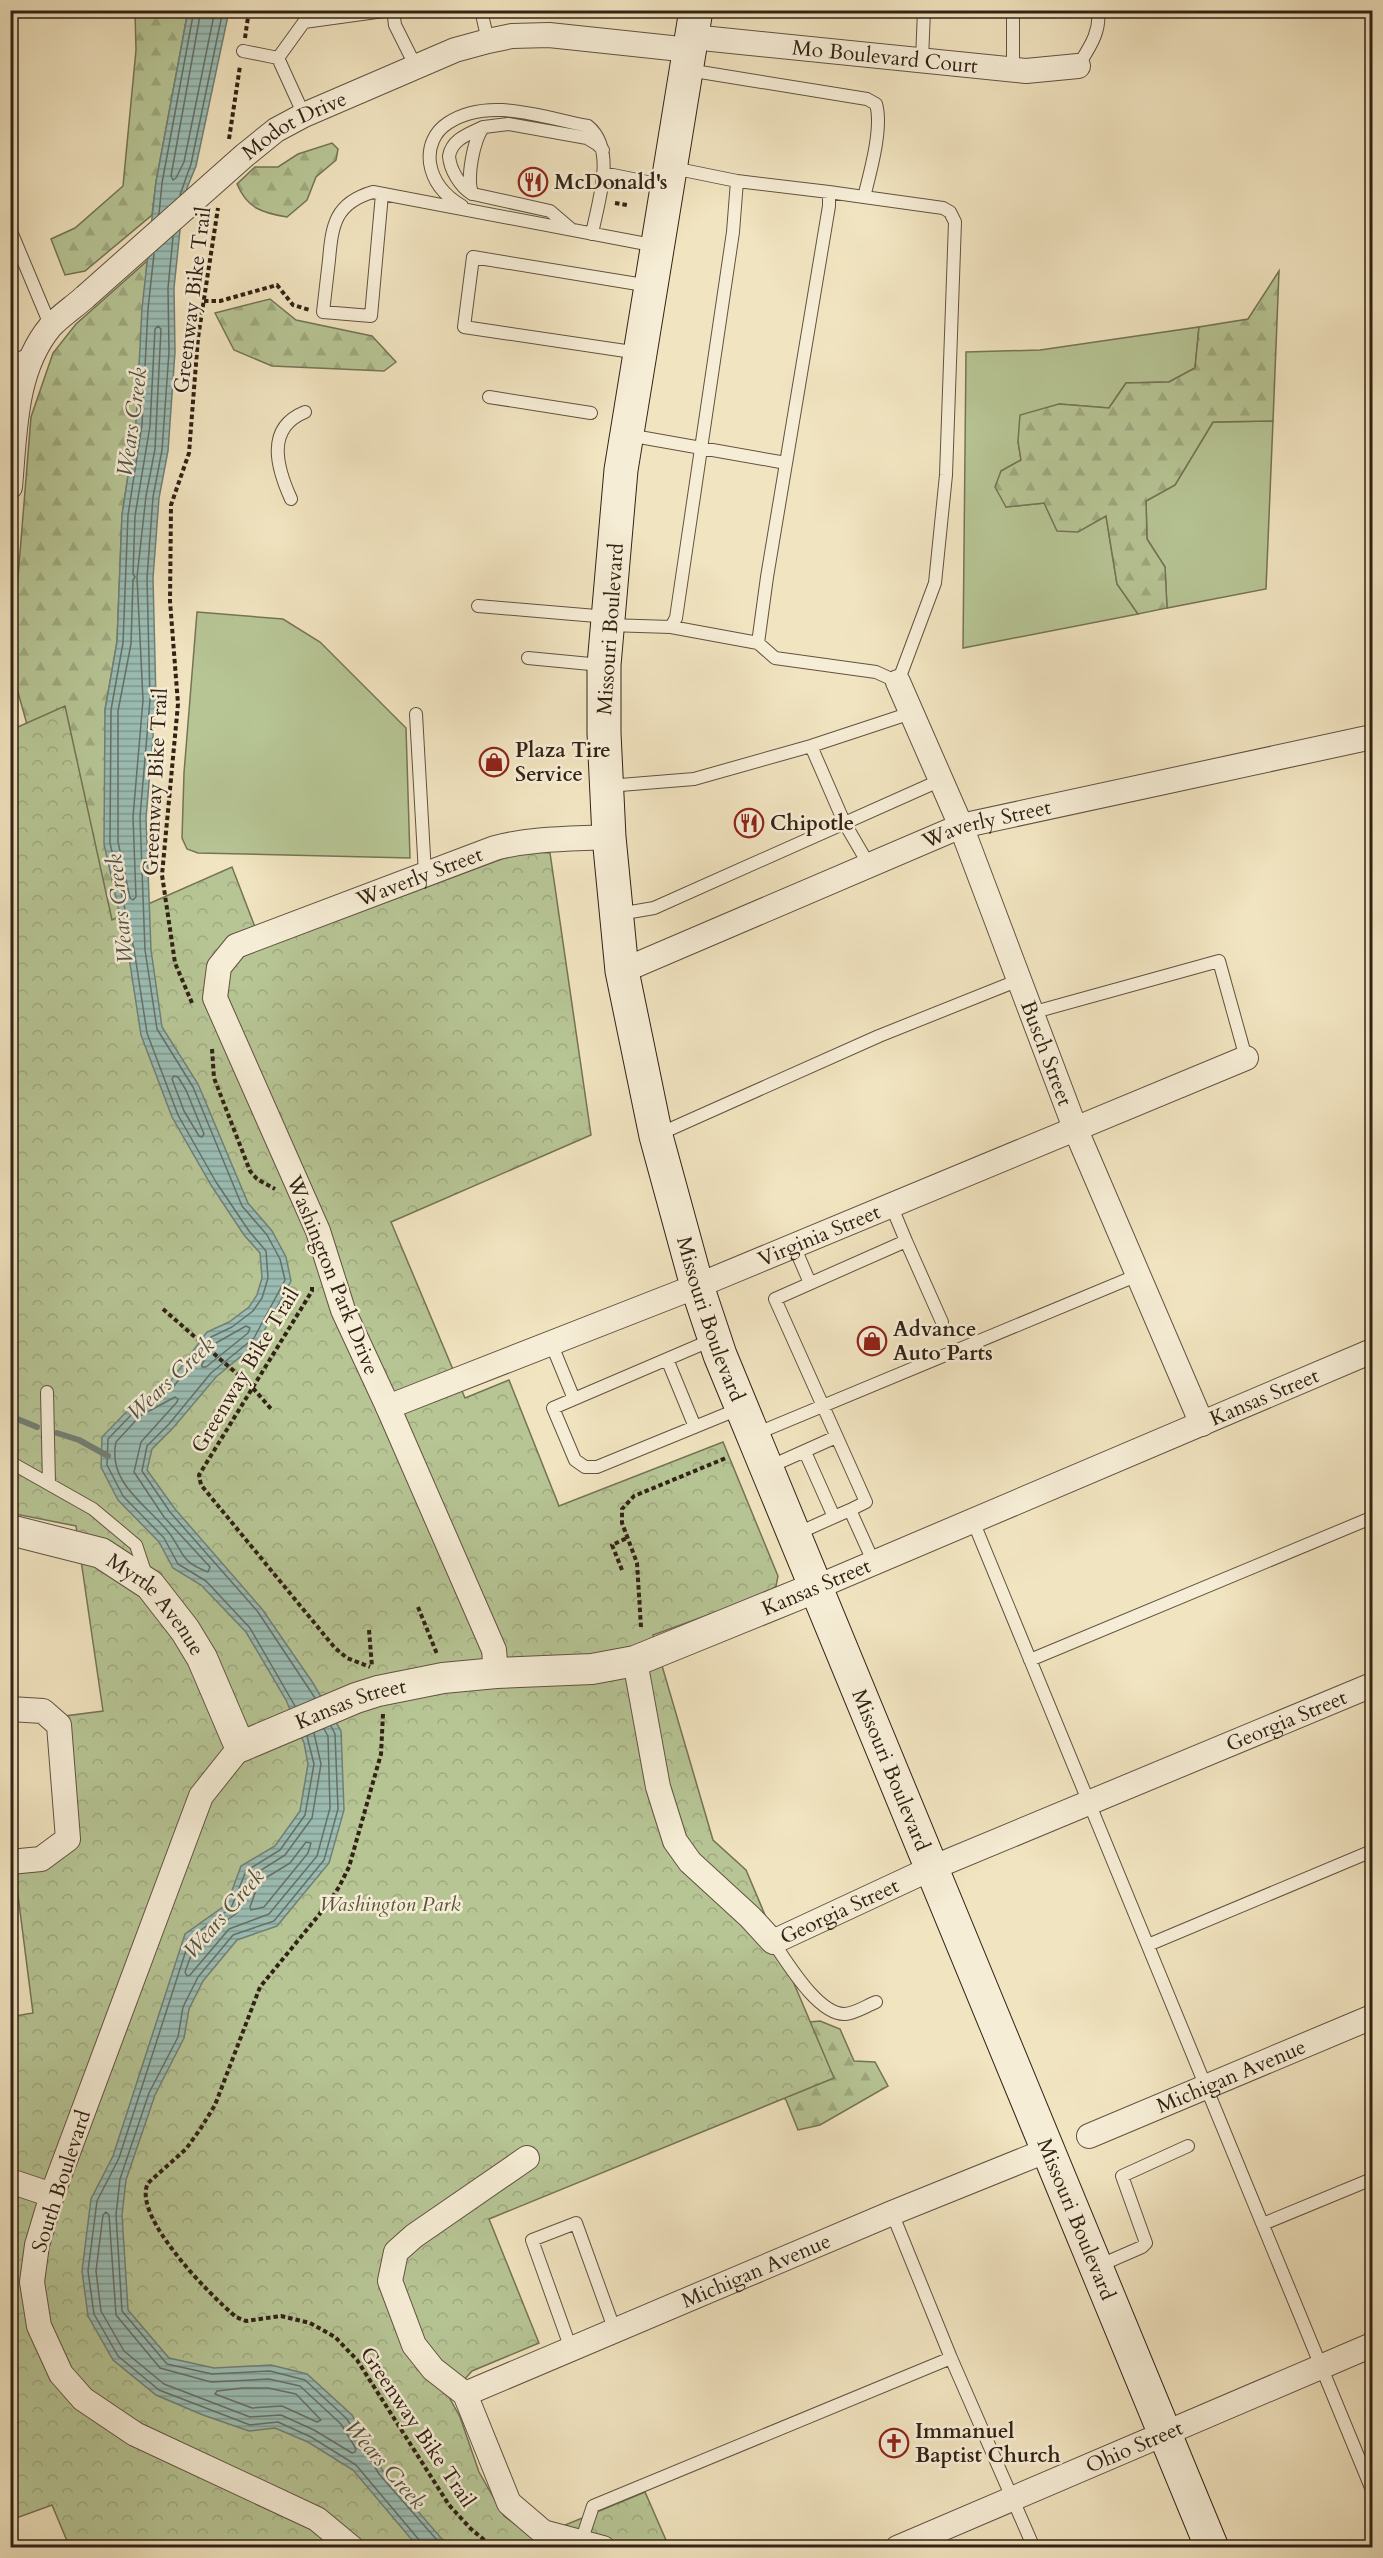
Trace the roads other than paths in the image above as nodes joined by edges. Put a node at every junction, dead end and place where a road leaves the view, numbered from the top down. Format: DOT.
graph roads {
  1 [pos="392,10"];
  2 [pos="481,10"];
  3 [pos="924,10"];
  4 [pos="1013,10"];
  5 [pos="1098,10"];
  6 [pos="305,16"];
  7 [pos="488,41"];
  8 [pos="692,42"];
  9 [pos="243,51"];
  10 [pos="279,58"];
  11 [pos="922,60"];
  12 [pos="1078,66"];
  13 [pos="416,67"];
  14 [pos="1012,69"];
  15 [pos="304,116"];
  16 [pos="484,127"];
  17 [pos="604,151"];
  18 [pos="603,173"];
  19 [pos="670,177"];
  20 [pos="737,181"];
  21 [pos="829,192"];
  22 [pos="382,194"];
  23 [pos="473,194"];
  24 [pos="864,197"];
  25 [pos="473,211"];
  26 [pos="10,229"];
  27 [pos="576,231"];
  28 [pos="592,234"];
  29 [pos="658,246"];
  30 [pos="652,286"];
  31 [pos="51,327"];
  32 [pos="641,353"];
  33 [pos="22,358"];
  34 [pos="489,397"];
  35 [pos="305,412"];
  36 [pos="591,413"];
  37 [pos="627,435"];
  38 [pos="702,448"];
  39 [pos="786,463"];
  40 [pos="10,487"];
  41 [pos="291,498"];
  42 [pos="478,606"];
  43 [pos="608,621"];
  44 [pos="671,627"];
  45 [pos="758,643"];
  46 [pos="528,658"];
  47 [pos="604,665"];
  48 [pos="898,682"];
  49 [pos="911,713"];
  50 [pos="416,714"];
  51 [pos="1372,737"];
  52 [pos="811,746"];
  53 [pos="940,780"];
  54 [pos="606,786"];
  55 [pos="844,822"];
  56 [pos="960,826"];
  57 [pos="609,837"];
  58 [pos="869,865"];
  59 [pos="425,874"];
  60 [pos="617,915"];
  61 [pos="236,946"];
  62 [pos="622,971"];
  63 [pos="1019,980"];
  64 [pos="1031,1013"];
  65 [pos="1246,1058"];
  66 [pos="1075,1128"];
  67 [pos="656,1136"];
  68 [pos="891,1205"];
  69 [pos="906,1241"];
  70 [pos="794,1246"];
  71 [pos="1138,1275"];
  72 [pos="810,1283"];
  73 [pos="697,1286"];
  74 [pos="942,1322"];
  75 [pos="715,1339"];
  76 [pos="551,1343"];
  77 [pos="1372,1351"];
  78 [pos="667,1359"];
  79 [pos="47,1392"];
  80 [pos="574,1399"];
  81 [pos="822,1406"];
  82 [pos="388,1407"];
  83 [pos="747,1421"];
  84 [pos="1202,1424"];
  85 [pos="695,1427"];
  86 [pos="836,1437"];
  87 [pos="805,1452"];
  88 [pos="10,1462"];
  89 [pos="766,1468"];
  90 [pos="49,1484"];
  91 [pos="850,1510"];
  92 [pos="834,1517"];
  93 [pos="1371,1518"];
  94 [pos="973,1521"];
  95 [pos="10,1530"];
  96 [pos="794,1535"];
  97 [pos="874,1563"];
  98 [pos="150,1585"];
  99 [pos="817,1587"];
  100 [pos="1030,1660"];
  101 [pos="635,1661"];
  102 [pos="496,1673"];
  103 [pos="1372,1685"];
  104 [pos="10,1709"];
  105 [pos="240,1747"];
  106 [pos="1089,1804"];
  107 [pos="1372,1851"];
  108 [pos="10,1862"];
  109 [pos="932,1868"];
  110 [pos="773,1942"];
  111 [pos="1148,1945"];
  112 [pos="876,2002"];
  113 [pos="1372,2017"];
  114 [pos="1206,2086"];
  115 [pos="1089,2136"];
  116 [pos="1188,2145"];
  117 [pos="1048,2150"];
  118 [pos="527,2158"];
  119 [pos="1372,2179"];
  120 [pos="10,2181"];
  121 [pos="52,2195"];
  122 [pos="892,2213"];
  123 [pos="1263,2224"];
  124 [pos="1096,2267"];
  125 [pos="615,2331"];
  126 [pos="1372,2345"];
  127 [pos="571,2349"];
  128 [pos="951,2358"];
  129 [pos="1321,2367"];
  130 [pos="465,2394"];
  131 [pos="1164,2432"];
  132 [pos="1372,2490"];
  133 [pos="1013,2499"];
  134 [pos="592,2545"];
  135 [pos="352,2547"];
  136 [pos="897,2547"];
  137 [pos="1034,2547"];
  138 [pos="1212,2547"];
  1 -- 6 [label="lane"];
  1 -- 13 [label="lane"];
  2 -- 7 [label="lane"];
  3 -- 11 [label="lane"];
  4 -- 14 [label="lane"];
  5 -- 12 [label="lane"];
  6 -- 10 [label="lane"];
  7 -- 8 [label="street, Modot Drive"];
  7 -- 13 [label="street, Modot Drive"];
  8 -- 11 [label="street, Mo Boulevard Court"];
  8 -- 19 [label="main road, Missouri Boulevard"];
  8 -- 24 [label="lane"];
  9 -- 10 [label="lane"];
  10 -- 15 [label="lane"];
  11 -- 14 [label="street, Mo Boulevard Court"];
  12 -- 14 [label="street, Mo Boulevard Court"];
  13 -- 15 [label="street, Modot Drive"];
  15 -- 31 [label="street, Modot Drive, bridge"];
  16 -- 17 [label="lane"];
  16 -- 23 [label="lane"];
  16 -- 23 [label="lane"];
  17 -- 18 [label="lane"];
  17 -- 25 [label="lane"];
  18 -- 19 [label="lane"];
  18 -- 28 [label="lane"];
  19 -- 20 [label="lane"];
  19 -- 29 [label="main road, Missouri Boulevard"];
  20 -- 21 [label="lane"];
  20 -- 38 [label="lane"];
  21 -- 24 [label="lane"];
  21 -- 39 [label="lane"];
  22 -- 22 [label="lane"];
  22 -- 25 [label="lane"];
  23 -- 27 [label="lane"];
  24 -- 48 [label="lane"];
  25 -- 27 [label="lane"];
  26 -- 31 [label="lane"];
  27 -- 28 [label="lane"];
  28 -- 29 [label="lane"];
  29 -- 30 [label="main road, Missouri Boulevard"];
  30 -- 32 [label="main road, Missouri Boulevard"];
  30 -- 32 [label="lane"];
  31 -- 33 [label="street, Modot Drive"];
  32 -- 37 [label="main road, Missouri Boulevard"];
  33 -- 40 [label="street, Modot Drive"];
  34 -- 36 [label="lane"];
  35 -- 41 [label="lane"];
  37 -- 38 [label="lane"];
  37 -- 43 [label="main road, Missouri Boulevard"];
  38 -- 39 [label="lane"];
  38 -- 44 [label="lane"];
  39 -- 45 [label="lane"];
  42 -- 43 [label="lane"];
  43 -- 44 [label="lane"];
  43 -- 47 [label="main road, Missouri Boulevard"];
  44 -- 45 [label="lane"];
  45 -- 48 [label="lane"];
  46 -- 47 [label="lane"];
  47 -- 54 [label="main road, Missouri Boulevard"];
  48 -- 49 [label="street, Busch Street"];
  49 -- 52 [label="lane"];
  49 -- 53 [label="street, Busch Street"];
  50 -- 59 [label="lane"];
  51 -- 56 [label="street, Waverly Street"];
  52 -- 54 [label="lane"];
  52 -- 55 [label="lane"];
  53 -- 55 [label="lane"];
  53 -- 56 [label="street, Busch Street"];
  54 -- 57 [label="main road, Missouri Boulevard"];
  55 -- 58 [label="lane"];
  55 -- 60 [label="lane"];
  56 -- 58 [label="street, Waverly Street"];
  56 -- 63 [label="street, Busch Street"];
  57 -- 59 [label="street, Waverly Street"];
  57 -- 60 [label="main road, Missouri Boulevard"];
  58 -- 62 [label="street, Waverly Street"];
  59 -- 61 [label="street, Waverly Street"];
  60 -- 62 [label="main road, Missouri Boulevard"];
  61 -- 82 [label="street, Washington Park Drive"];
  62 -- 67 [label="main road, Missouri Boulevard"];
  63 -- 64 [label="street, Busch Street"];
  63 -- 67 [label="lane"];
  64 -- 65 [label="lane"];
  64 -- 66 [label="street, Busch Street"];
  65 -- 66 [label="street, Virginia Street"];
  66 -- 68 [label="street, Virginia Street"];
  66 -- 71 [label="street, Busch Street"];
  67 -- 73 [label="main road, Missouri Boulevard"];
  68 -- 69 [label="lane"];
  68 -- 70 [label="street, Virginia Street"];
  69 -- 72 [label="lane"];
  69 -- 74 [label="lane"];
  70 -- 72 [label="lane"];
  70 -- 73 [label="street, Virginia Street"];
  71 -- 81 [label="lane"];
  71 -- 84 [label="street, Busch Street"];
  72 -- 81 [label="lane"];
  73 -- 75 [label="main road, Missouri Boulevard"];
  73 -- 76 [label="street, Virginia Street"];
  75 -- 78 [label="lane"];
  75 -- 83 [label="main road, Missouri Boulevard"];
  76 -- 80 [label="lane"];
  76 -- 82 [label="street, Virginia Street"];
  77 -- 84 [label="street, Kansas Street"];
  78 -- 80 [label="lane"];
  78 -- 85 [label="lane"];
  79 -- 90 [label="lane"];
  80 -- 85 [label="lane"];
  81 -- 83 [label="lane"];
  81 -- 86 [label="lane"];
  82 -- 102 [label="street, Washington Park Drive"];
  83 -- 85 [label="lane"];
  83 -- 89 [label="main road, Missouri Boulevard"];
  84 -- 94 [label="street, Kansas Street"];
  86 -- 87 [label="lane"];
  86 -- 91 [label="lane"];
  87 -- 89 [label="lane"];
  87 -- 92 [label="lane"];
  88 -- 90 [label="lane"];
  89 -- 96 [label="main road, Missouri Boulevard"];
  90 -- 98 [label="lane"];
  91 -- 92 [label="lane"];
  91 -- 97 [label="lane"];
  92 -- 96 [label="lane"];
  93 -- 100 [label="lane"];
  94 -- 97 [label="street, Kansas Street"];
  94 -- 100 [label="lane"];
  95 -- 98 [label="street, Myrtle Avenue"];
  96 -- 99 [label="main road, Missouri Boulevard"];
  97 -- 99 [label="street, Kansas Street"];
  98 -- 105 [label="street, Myrtle Avenue"];
  99 -- 101 [label="street, Kansas Street"];
  99 -- 109 [label="main road, Missouri Boulevard"];
  100 -- 106 [label="lane"];
  101 -- 102 [label="street, Kansas Street"];
  101 -- 110 [label="street, Georgia Street"];
  102 -- 105 [label="street, Kansas Street"];
  103 -- 106 [label="street, Georgia Street"];
  104 -- 108 [label="street"];
  105 -- 121 [label="street, South Boulevard"];
  106 -- 109 [label="street, Georgia Street"];
  106 -- 111 [label="lane"];
  107 -- 111 [label="lane"];
  109 -- 110 [label="street, Georgia Street"];
  109 -- 117 [label="main road, Missouri Boulevard"];
  110 -- 112 [label="lane"];
  111 -- 114 [label="lane"];
  113 -- 114 [label="street, Michigan Avenue"];
  114 -- 115 [label="street, Michigan Avenue"];
  114 -- 123 [label="lane"];
  116 -- 124 [label="lane"];
  117 -- 122 [label="street, Michigan Avenue"];
  117 -- 124 [label="main road, Missouri Boulevard"];
  118 -- 130 [label="street"];
  119 -- 123 [label="lane"];
  120 -- 121 [label="street"];
  121 -- 135 [label="street, South Boulevard"];
  122 -- 125 [label="street, Michigan Avenue"];
  122 -- 128 [label="lane"];
  123 -- 129 [label="lane"];
  124 -- 131 [label="main road, Missouri Boulevard"];
  125 -- 127 [label="street, Michigan Avenue"];
  125 -- 127 [label="lane"];
  126 -- 129 [label="street, Ohio Street"];
  127 -- 130 [label="street, Michigan Avenue"];
  128 -- 133 [label="lane"];
  128 -- 134 [label="lane"];
  129 -- 131 [label="street, Ohio Street"];
  129 -- 132 [label="lane"];
  130 -- 134 [label="street"];
  131 -- 133 [label="street, Ohio Street"];
  131 -- 138 [label="main road, Missouri Boulevard"];
  133 -- 136 [label="street, Ohio Street"];
  133 -- 137 [label="lane"];
}
